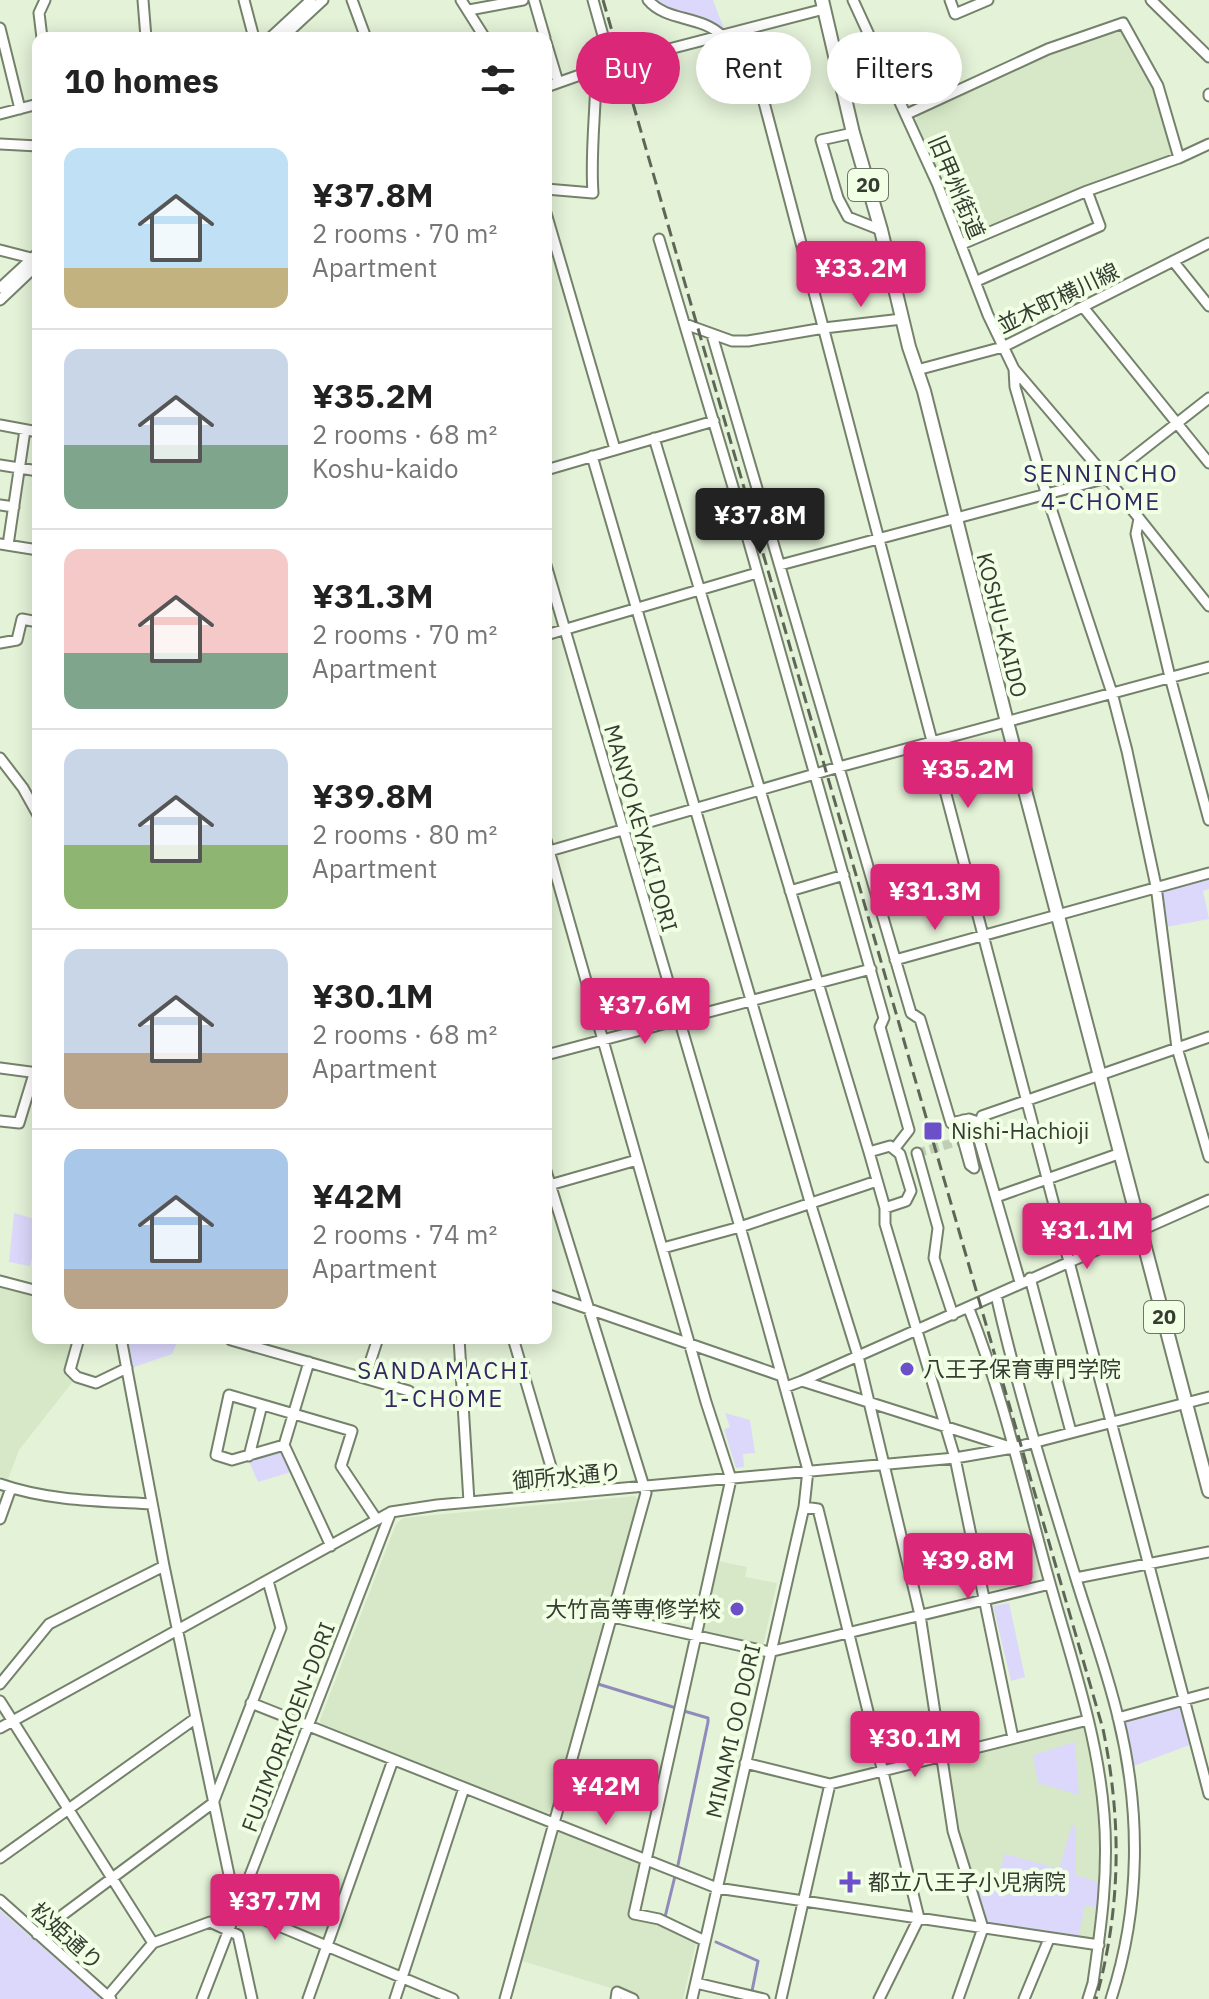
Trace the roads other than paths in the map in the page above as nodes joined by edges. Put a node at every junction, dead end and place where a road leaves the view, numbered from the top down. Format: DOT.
graph roads {
  1 [pos="45,0"];
  2 [pos="143,0"];
  3 [pos="244,0"];
  4 [pos="311,0"];
  5 [pos="323,0"];
  6 [pos="352,0"];
  7 [pos="461,0"];
  8 [pos="523,0"];
  9 [pos="534,0"];
  10 [pos="593,0"];
  11 [pos="648,0"];
  12 [pos="853,0"];
  13 [pos="950,0"];
  14 [pos="988,0"];
  15 [pos="1151,0"];
  16 [pos="823,4"];
  17 [pos="469,10"];
  18 [pos="0,28"];
  19 [pos="745,30"];
  20 [pos="41,32"];
  21 [pos="146,32"];
  22 [pos="252,32"];
  23 [pos="276,32"];
  24 [pos="288,32"];
  25 [pos="364,32"];
  26 [pos="482,32"];
  27 [pos="543,32"];
  28 [pos="602,32"];
  29 [pos="718,32"];
  30 [pos="737,32"];
  31 [pos="1209,57"];
  32 [pos="552,63"];
  33 [pos="576,76"];
  34 [pos="558,82"];
  35 [pos="552,84"];
  36 [pos="594,104"];
  37 [pos="32,106"];
  38 [pos="20,109"];
  39 [pos="0,114"];
  40 [pos="907,114"];
  41 [pos="853,133"];
  42 [pos="0,144"];
  43 [pos="1209,144"];
  44 [pos="32,146"];
  45 [pos="1179,158"];
  46 [pos="552,190"];
  47 [pos="1087,191"];
  48 [pos="881,230"];
  49 [pos="552,234"];
  50 [pos="659,239"];
  51 [pos="1209,243"];
  52 [pos="962,244"];
  53 [pos="0,250"];
  54 [pos="32,258"];
  55 [pos="1173,261"];
  56 [pos="32,262"];
  57 [pos="32,264"];
  58 [pos="977,281"];
  59 [pos="0,288"];
  60 [pos="0,300"];
  61 [pos="1209,306"];
  62 [pos="1083,307"];
  63 [pos="902,319"];
  64 [pos="685,324"];
  65 [pos="824,328"];
  66 [pos="712,335"];
  67 [pos="1003,347"];
  68 [pos="1014,369"];
  69 [pos="917,370"];
  70 [pos="1209,398"];
  71 [pos="714,421"];
  72 [pos="1178,424"];
  73 [pos="0,425"];
  74 [pos="25,430"];
  75 [pos="32,431"];
  76 [pos="654,438"];
  77 [pos="615,449"];
  78 [pos="592,456"];
  79 [pos="1209,463"];
  80 [pos="0,465"];
  81 [pos="20,468"];
  82 [pos="552,468"];
  83 [pos="32,470"];
  84 [pos="1107,478"];
  85 [pos="1047,496"];
  86 [pos="0,505"];
  87 [pos="14,507"];
  88 [pos="955,519"];
  89 [pos="1139,519"];
  90 [pos="880,539"];
  91 [pos="4,545"];
  92 [pos="32,549"];
  93 [pos="780,565"];
  94 [pos="757,573"];
  95 [pos="552,584"];
  96 [pos="700,590"];
  97 [pos="1209,606"];
  98 [pos="637,608"];
  99 [pos="32,621"];
  100 [pos="566,629"];
  101 [pos="552,633"];
  102 [pos="0,643"];
  103 [pos="1209,667"];
  104 [pos="1170,677"];
  105 [pos="1112,693"];
  106 [pos="1007,722"];
  107 [pos="933,742"];
  108 [pos="0,758"];
  109 [pos="839,767"];
  110 [pos="816,774"];
  111 [pos="760,790"];
  112 [pos="32,804"];
  113 [pos="695,809"];
  114 [pos="1209,820"];
  115 [pos="623,830"];
  116 [pos="552,851"];
  117 [pos="552,866"];
  118 [pos="1209,873"];
  119 [pos="844,875"];
  120 [pos="1156,886"];
  121 [pos="790,891"];
  122 [pos="1059,914"];
  123 [pos="983,936"];
  124 [pos="895,960"];
  125 [pos="871,969"];
  126 [pos="818,983"];
  127 [pos="751,1000"];
  128 [pos="678,1019"];
  129 [pos="1209,1037"];
  130 [pos="603,1040"];
  131 [pos="1177,1048"];
  132 [pos="552,1053"];
  133 [pos="0,1068"];
  134 [pos="32,1073"];
  135 [pos="1100,1074"];
  136 [pos="32,1086"];
  137 [pos="1026,1099"];
  138 [pos="963,1120"];
  139 [pos="0,1121"];
  140 [pos="978,1122"];
  141 [pos="963,1140"];
  142 [pos="895,1148"];
  143 [pos="869,1152"];
  144 [pos="917,1153"];
  145 [pos="1121,1153"];
  146 [pos="1209,1157"];
  147 [pos="637,1160"];
  148 [pos="1047,1180"];
  149 [pos="877,1181"];
  150 [pos="552,1185"];
  151 [pos="996,1197"];
  152 [pos="552,1198"];
  153 [pos="1209,1200"];
  154 [pos="810,1202"];
  155 [pos="885,1208"];
  156 [pos="740,1227"];
  157 [pos="1141,1230"];
  158 [pos="663,1248"];
  159 [pos="1068,1262"];
  160 [pos="1025,1280"];
  161 [pos="0,1281"];
  162 [pos="32,1289"];
  163 [pos="996,1295"];
  164 [pos="552,1296"];
  165 [pos="589,1309"];
  166 [pos="969,1309"];
  167 [pos="953,1315"];
  168 [pos="916,1331"];
  169 [pos="77,1344"];
  170 [pos="122,1344"];
  171 [pos="245,1344"];
  172 [pos="376,1344"];
  173 [pos="459,1344"];
  174 [pos="515,1344"];
  175 [pos="691,1345"];
  176 [pos="858,1356"];
  177 [pos="309,1362"];
  178 [pos="127,1368"];
  179 [pos="782,1376"];
  180 [pos="365,1378"];
  181 [pos="802,1381"];
  182 [pos="786,1387"];
  183 [pos="409,1391"];
  184 [pos="1209,1397"];
  185 [pos="868,1402"];
  186 [pos="1186,1403"];
  187 [pos="262,1405"];
  188 [pos="294,1414"];
  189 [pos="1110,1422"];
  190 [pos="944,1424"];
  191 [pos="1071,1432"];
  192 [pos="1036,1441"];
  193 [pos="284,1445"];
  194 [pos="1013,1448"];
  195 [pos="249,1456"];
  196 [pos="955,1458"];
  197 [pos="883,1464"];
  198 [pos="808,1470"];
  199 [pos="731,1479"];
  200 [pos="0,1484"];
  201 [pos="645,1487"];
  202 [pos="11,1488"];
  203 [pos="1209,1491"];
  204 [pos="559,1494"];
  205 [pos="469,1502"];
  206 [pos="152,1504"];
  207 [pos="804,1507"];
  208 [pos="391,1512"];
  209 [pos="0,1519"];
  210 [pos="377,1520"];
  211 [pos="331,1546"];
  212 [pos="1209,1552"];
  213 [pos="1146,1564"];
  214 [pos="164,1566"];
  215 [pos="1076,1578"];
  216 [pos="268,1581"];
  217 [pos="1050,1584"];
  218 [pos="984,1600"];
  219 [pos="920,1615"];
  220 [pos="613,1617"];
  221 [pos="179,1629"];
  222 [pos="850,1632"];
  223 [pos="696,1636"];
  224 [pos="769,1652"];
  225 [pos="0,1684"];
  226 [pos="1209,1693"];
  227 [pos="0,1701"];
  228 [pos="1184,1701"];
  229 [pos="251,1703"];
  230 [pos="196,1718"];
  231 [pos="1118,1718"];
  232 [pos="1088,1720"];
  233 [pos="12,1721"];
  234 [pos="308,1725"];
  235 [pos="0,1728"];
  236 [pos="1013,1738"];
  237 [pos="941,1756"];
  238 [pos="393,1760"];
  239 [pos="745,1763"];
  240 [pos="882,1769"];
  241 [pos="830,1784"];
  242 [pos="464,1788"];
  243 [pos="1209,1794"];
  244 [pos="213,1803"];
  245 [pos="68,1809"];
  246 [pos="554,1824"];
  247 [pos="0,1858"];
  248 [pos="646,1860"];
  249 [pos="112,1876"];
  250 [pos="717,1888"];
  251 [pos="0,1900"];
  252 [pos="804,1901"];
  253 [pos="236,1908"];
  254 [pos="919,1918"];
  255 [pos="983,1928"];
  256 [pos="228,1930"];
  257 [pos="37,1934"];
  258 [pos="1049,1939"];
  259 [pos="705,1941"];
  260 [pos="153,1943"];
  261 [pos="1099,1945"];
  262 [pos="327,1946"];
  263 [pos="402,1977"];
  264 [pos="696,1983"];
  265 [pos="110,1998"];
  266 [pos="202,1999"];
  267 [pos="252,1999"];
  268 [pos="308,1999"];
  269 [pos="395,1999"];
  270 [pos="453,1999"];
  271 [pos="505,1999"];
  272 [pos="616,1999"];
  273 [pos="633,1999"];
  274 [pos="692,1999"];
  275 [pos="764,1999"];
  276 [pos="781,1999"];
  277 [pos="879,1999"];
  278 [pos="958,1999"];
  279 [pos="1024,1999"];
  280 [pos="1088,1999"];
  281 [pos="1111,1999"];
  1 -- 20 [label="street"];
  2 -- 21 [label="street"];
  3 -- 22 [label="street"];
  4 -- 23 [label="street"];
  5 -- 24 [label="street"];
  6 -- 25 [label="street"];
  7 -- 17 [label="street"];
  8 -- 17 [label="street"];
  9 -- 27 [label="street"];
  10 -- 28 [label="street"];
  11 -- 29 [label="street"];
  12 -- 40 [label="street, 旧甲州街道"];
  13 -- 14 [label="street"];
  15 -- 31 [label="street"];
  16 -- 19 [label="street"];
  16 -- 41 [label="highway, KOSHU-KAIDO / 20"];
  17 -- 26 [label="street"];
  18 -- 38 [label="street"];
  19 -- 30 [label="street"];
  19 -- 65 [label="street"];
  32 -- 34 [label="street"];
  33 -- 34 [label="street"];
  34 -- 35 [label="street"];
  36 -- 46 [label="street"];
  37 -- 38 [label="street"];
  38 -- 39 [label="street"];
  40 -- 45 [label="street"];
  40 -- 52 [label="street, 旧甲州街道"];
  41 -- 48 [label="highway, KOSHU-KAIDO / 20"];
  41 -- 48 [label="street"];
  42 -- 44 [label="street"];
  43 -- 45 [label="street"];
  45 -- 47 [label="street"];
  47 -- 52 [label="street"];
  47 -- 58 [label="street"];
  48 -- 63 [label="highway, KOSHU-KAIDO / 20"];
  49 -- 77 [label="street"];
  50 -- 64 [label="street"];
  51 -- 55 [label="street, 並木町横川線"];
  52 -- 58 [label="street, 旧甲州街道"];
  53 -- 54 [label="street"];
  55 -- 61 [label="street"];
  55 -- 62 [label="street, 並木町横川線"];
  56 -- 59 [label="street"];
  57 -- 60 [label="street"];
  58 -- 67 [label="street, 旧甲州街道"];
  62 -- 67 [label="street, 並木町横川線"];
  62 -- 72 [label="street"];
  63 -- 65 [label="street"];
  63 -- 69 [label="highway, KOSHU-KAIDO / 20"];
  64 -- 66 [label="street"];
  64 -- 71 [label="street"];
  65 -- 66 [label="street"];
  65 -- 90 [label="street"];
  66 -- 93 [label="street"];
  67 -- 68 [label="street, 旧甲州街道"];
  67 -- 69 [label="street, 並木町横川線"];
  68 -- 84 [label="street"];
  68 -- 85 [label="street"];
  69 -- 88 [label="highway, KOSHU-KAIDO / 20"];
  70 -- 72 [label="street"];
  71 -- 76 [label="street"];
  71 -- 94 [label="street"];
  72 -- 79 [label="street"];
  72 -- 84 [label="street"];
  73 -- 74 [label="street"];
  74 -- 75 [label="street"];
  74 -- 81 [label="street"];
  76 -- 77 [label="street"];
  76 -- 96 [label="street"];
  77 -- 78 [label="street"];
  78 -- 82 [label="street"];
  78 -- 98 [label="street"];
  80 -- 81 [label="street"];
  81 -- 83 [label="street"];
  81 -- 87 [label="street"];
  84 -- 85 [label="street"];
  84 -- 89 [label="street"];
  85 -- 88 [label="street"];
  85 -- 105 [label="street"];
  86 -- 87 [label="street"];
  87 -- 91 [label="street"];
  88 -- 90 [label="street"];
  88 -- 106 [label="highway, KOSHU-KAIDO / 20"];
  89 -- 97 [label="street"];
  89 -- 104 [label="street"];
  90 -- 93 [label="street"];
  90 -- 107 [label="street"];
  91 -- 92 [label="street"];
  93 -- 109 [label="street"];
  94 -- 96 [label="street"];
  94 -- 110 [label="street"];
  95 -- 100 [label="street, MANYO KEYAKI DORI"];
  96 -- 98 [label="street"];
  96 -- 111 [label="street"];
  98 -- 100 [label="street"];
  98 -- 113 [label="street"];
  99 -- 102 [label="street"];
  100 -- 101 [label="street"];
  100 -- 115 [label="street, MANYO KEYAKI DORI"];
  103 -- 104 [label="street"];
  104 -- 105 [label="street"];
  104 -- 114 [label="street"];
  105 -- 106 [label="street"];
  105 -- 120 [label="street"];
  106 -- 107 [label="street"];
  106 -- 122 [label="highway, KOSHU-KAIDO / 20"];
  107 -- 109 [label="street"];
  107 -- 123 [label="street"];
  108 -- 112 [label="street"];
  109 -- 110 [label="street"];
  109 -- 124 [label="street"];
  110 -- 111 [label="street"];
  110 -- 119 [label="street"];
  111 -- 113 [label="street"];
  111 -- 121 [label="street"];
  113 -- 115 [label="street"];
  113 -- 127 [label="street"];
  115 -- 116 [label="street"];
  115 -- 128 [label="street, MANYO KEYAKI DORI"];
  117 -- 130 [label="street"];
  118 -- 120 [label="street"];
  119 -- 121 [label="street"];
  119 -- 125 [label="street"];
  120 -- 122 [label="street"];
  120 -- 131 [label="street"];
  121 -- 126 [label="street"];
  122 -- 123 [label="street"];
  122 -- 135 [label="highway, KOSHU-KAIDO / 20"];
  123 -- 124 [label="street"];
  123 -- 137 [label="street"];
  124 -- 138 [label="street"];
  125 -- 126 [label="street"];
  125 -- 142 [label="street"];
  126 -- 127 [label="street"];
  126 -- 143 [label="street"];
  127 -- 128 [label="street"];
  127 -- 154 [label="street"];
  128 -- 130 [label="street"];
  128 -- 156 [label="street, MANYO KEYAKI DORI"];
  129 -- 131 [label="street"];
  130 -- 132 [label="street"];
  130 -- 147 [label="street"];
  131 -- 135 [label="street"];
  131 -- 146 [label="street"];
  133 -- 134 [label="street"];
  135 -- 137 [label="street"];
  135 -- 145 [label="highway, KOSHU-KAIDO / 20"];
  136 -- 139 [label="street"];
  137 -- 140 [label="street"];
  137 -- 148 [label="street"];
  138 -- 140 [label="street"];
  138 -- 141 [label="street"];
  140 -- 151 [label="street"];
  142 -- 143 [label="street"];
  142 -- 155 [label="street"];
  143 -- 149 [label="street"];
  144 -- 167 [label="street"];
  145 -- 148 [label="street"];
  145 -- 157 [label="highway, KOSHU-KAIDO / 20"];
  147 -- 150 [label="street"];
  147 -- 158 [label="street"];
  148 -- 151 [label="street"];
  148 -- 159 [label="street"];
  149 -- 154 [label="street"];
  149 -- 155 [label="street"];
  151 -- 160 [label="street"];
  152 -- 165 [label="street"];
  153 -- 157 [label="street"];
  154 -- 156 [label="street"];
  154 -- 176 [label="street"];
  155 -- 168 [label="street"];
  156 -- 158 [label="street"];
  156 -- 179 [label="street, MANYO KEYAKI DORI"];
  157 -- 159 [label="street"];
  157 -- 186 [label="highway, KOSHU-KAIDO / 20"];
  158 -- 175 [label="street"];
  159 -- 160 [label="street"];
  159 -- 189 [label="street"];
  160 -- 163 [label="street"];
  160 -- 191 [label="street"];
  161 -- 162 [label="street"];
  163 -- 166 [label="street"];
  163 -- 192 [label="street"];
  164 -- 165 [label="street"];
  165 -- 175 [label="street"];
  165 -- 201 [label="street"];
  166 -- 167 [label="street"];
  166 -- 194 [label="street"];
  167 -- 168 [label="street"];
  168 -- 176 [label="street"];
  168 -- 190 [label="street"];
  169 -- 178 [label="street"];
  170 -- 178 [label="street"];
  171 -- 177 [label="street"];
  172 -- 180 [label="street"];
  173 -- 205 [label="street"];
  174 -- 204 [label="street"];
  175 -- 179 [label="street"];
  175 -- 199 [label="street"];
  176 -- 181 [label="street"];
  176 -- 185 [label="street"];
  177 -- 180 [label="street"];
  177 -- 188 [label="street"];
  178 -- 206 [label="street"];
  179 -- 182 [label="street, MANYO KEYAKI DORI"];
  180 -- 183 [label="street"];
  181 -- 182 [label="street"];
  181 -- 185 [label="street"];
  182 -- 198 [label="street, MANYO KEYAKI DORI"];
  184 -- 186 [label="street, 御所水通り"];
  185 -- 190 [label="street"];
  185 -- 197 [label="street"];
  186 -- 189 [label="street, 御所水通り"];
  186 -- 203 [label="highway, KOSHU-KAIDO / 20"];
  187 -- 188 [label="street"];
  187 -- 195 [label="street"];
  187 -- 195 [label="street"];
  188 -- 193 [label="street"];
  188 -- 210 [label="street"];
  189 -- 191 [label="street, 御所水通り"];
  189 -- 213 [label="street"];
  190 -- 194 [label="street"];
  190 -- 196 [label="street"];
  191 -- 192 [label="street, 御所水通り"];
  192 -- 194 [label="street, 御所水通り"];
  192 -- 215 [label="street"];
  193 -- 195 [label="street"];
  193 -- 211 [label="street"];
  194 -- 196 [label="street, 御所水通り"];
  194 -- 217 [label="street"];
  196 -- 197 [label="street, 御所水通り"];
  196 -- 218 [label="street"];
  197 -- 198 [label="street, 御所水通り"];
  197 -- 219 [label="street"];
  198 -- 199 [label="street, 御所水通り"];
  198 -- 207 [label="street, MINAMI OO DORI"];
  199 -- 201 [label="street, 御所水通り"];
  199 -- 223 [label="street"];
  200 -- 202 [label="street"];
  201 -- 204 [label="street, 御所水通り"];
  201 -- 220 [label="street"];
  202 -- 206 [label="street"];
  202 -- 209 [label="street"];
  204 -- 205 [label="street, 御所水通り"];
  205 -- 208 [label="street, 御所水通り"];
  206 -- 214 [label="street"];
  207 -- 222 [label="street"];
  207 -- 224 [label="street, MINAMI OO DORI"];
  208 -- 210 [label="street, 御所水通り"];
  208 -- 234 [label="street, FUJIMORIKOEN-DORI"];
  210 -- 211 [label="street, 御所水通り"];
  211 -- 216 [label="street, 御所水通り"];
  212 -- 213 [label="street"];
  213 -- 215 [label="street"];
  213 -- 228 [label="street"];
  214 -- 221 [label="street"];
  214 -- 225 [label="street"];
  215 -- 231 [label="street"];
  216 -- 221 [label="street, 御所水通り"];
  216 -- 229 [label="street"];
  217 -- 218 [label="street"];
  217 -- 232 [label="street"];
  218 -- 219 [label="street"];
  218 -- 236 [label="street"];
  219 -- 222 [label="street"];
  219 -- 237 [label="street"];
  220 -- 223 [label="street"];
  220 -- 246 [label="street"];
  221 -- 230 [label="street"];
  221 -- 233 [label="street, 御所水通り"];
  222 -- 224 [label="street"];
  222 -- 240 [label="street"];
  223 -- 224 [label="street"];
  223 -- 248 [label="street"];
  224 -- 239 [label="street, MINAMI OO DORI"];
  226 -- 228 [label="street"];
  227 -- 233 [label="street"];
  228 -- 231 [label="street"];
  228 -- 243 [label="street"];
  229 -- 234 [label="street"];
  229 -- 244 [label="street"];
  230 -- 244 [label="street"];
  230 -- 245 [label="street"];
  231 -- 281 [label="street"];
  232 -- 236 [label="street"];
  232 -- 261 [label="street"];
  233 -- 235 [label="street, 御所水通り"];
  233 -- 245 [label="street"];
  234 -- 238 [label="street"];
  234 -- 253 [label="street, FUJIMORIKOEN-DORI"];
  236 -- 237 [label="street"];
  237 -- 240 [label="street"];
  237 -- 255 [label="street"];
  238 -- 242 [label="street"];
  238 -- 262 [label="street"];
  239 -- 241 [label="street"];
  239 -- 250 [label="street, MINAMI OO DORI"];
  240 -- 241 [label="street"];
  240 -- 254 [label="street"];
  241 -- 252 [label="street"];
  242 -- 246 [label="street"];
  242 -- 263 [label="street"];
  244 -- 249 [label="street"];
  244 -- 253 [label="street"];
  245 -- 247 [label="street"];
  245 -- 249 [label="street"];
  246 -- 248 [label="street"];
  246 -- 271 [label="street"];
  248 -- 250 [label="street"];
  248 -- 259 [label="street"];
  249 -- 257 [label="street"];
  249 -- 260 [label="street"];
  250 -- 252 [label="street"];
  250 -- 259 [label="street, MINAMI OO DORI"];
  251 -- 257 [label="street, 松姫通り"];
  252 -- 254 [label="street"];
  252 -- 276 [label="street"];
  253 -- 256 [label="street, FUJIMORIKOEN-DORI"];
  253 -- 262 [label="street"];
  254 -- 255 [label="street"];
  254 -- 277 [label="street"];
  255 -- 258 [label="street"];
  255 -- 278 [label="street"];
  256 -- 260 [label="street"];
  256 -- 266 [label="street, FUJIMORIKOEN-DORI"];
  256 -- 267 [label="street"];
  257 -- 265 [label="street, 松姫通り"];
  258 -- 261 [label="street"];
  258 -- 279 [label="street"];
  259 -- 264 [label="street, MINAMI OO DORI"];
  260 -- 265 [label="street"];
  261 -- 280 [label="street"];
  262 -- 263 [label="street"];
  262 -- 268 [label="street"];
  263 -- 269 [label="street"];
  263 -- 270 [label="street"];
  264 -- 274 [label="street, MINAMI OO DORI"];
  264 -- 275 [label="street"];
  272 -- 273 [label="street"];
}
